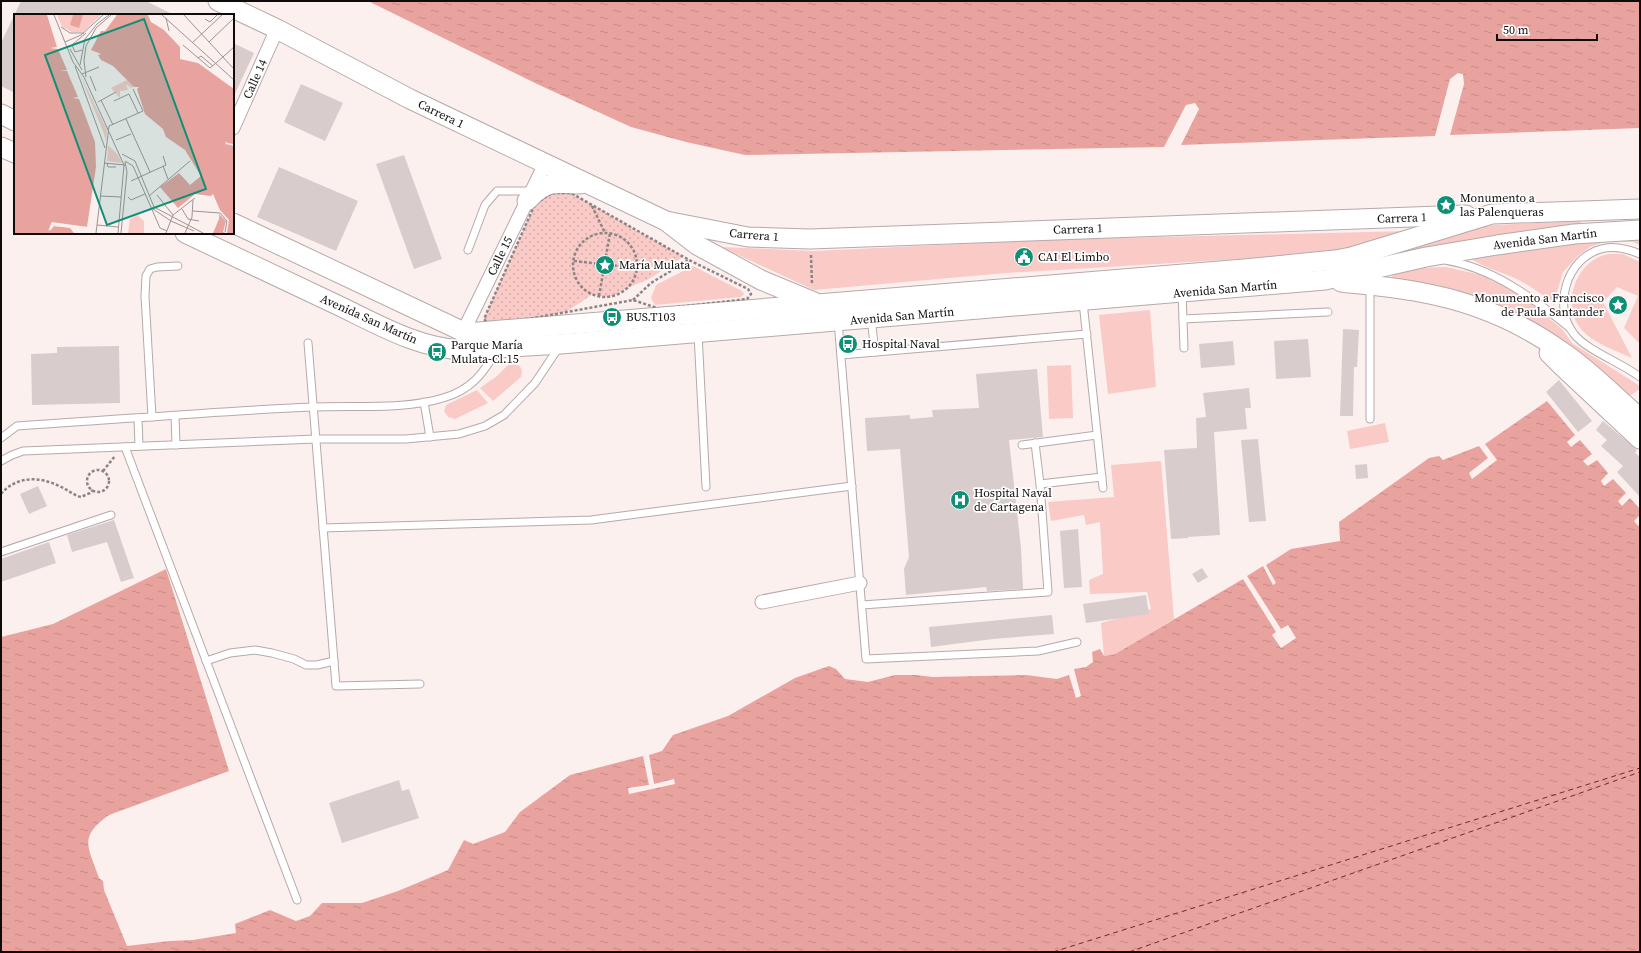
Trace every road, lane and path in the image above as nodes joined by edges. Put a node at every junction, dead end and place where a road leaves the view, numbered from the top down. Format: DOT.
graph roads {
  1 [pos="218,1"];
  2 [pos="277,29"];
  3 [pos="1,114"];
  4 [pos="14,120"];
  5 [pos="234,126"];
  6 [pos="1,147"];
  7 [pos="14,153"];
  8 [pos="545,164"];
  9 [pos="586,184"];
  10 [pos="529,196"];
  11 [pos="592,205"];
  12 [pos="1640,209"];
  13 [pos="1492,214"];
  14 [pos="666,221"];
  15 [pos="234,224"];
  16 [pos="1640,230"];
  17 [pos="605,233"];
  18 [pos="610,233"];
  19 [pos="186,234"];
  20 [pos="810,239"];
  21 [pos="468,250"];
  22 [pos="1640,254"];
  23 [pos="1426,257"];
  24 [pos="689,260"];
  25 [pos="574,261"];
  26 [pos="605,265"];
  27 [pos="178,266"];
  28 [pos="1370,266"];
  29 [pos="637,268"];
  30 [pos="1182,292"];
  31 [pos="815,294"];
  32 [pos="599,296"];
  33 [pos="633,300"];
  34 [pos="1083,300"];
  35 [pos="1328,312"];
  36 [pos="871,318"];
  37 [pos="1183,319"];
  38 [pos="838,321"];
  39 [pos="1570,328"];
  40 [pos="698,332"];
  41 [pos="1531,332"];
  42 [pos="1087,334"];
  43 [pos="465,341"];
  44 [pos="308,343"];
  45 [pos="561,344"];
  46 [pos="499,348"];
  47 [pos="1184,348"];
  48 [pos="875,352"];
  49 [pos="841,355"];
  50 [pos="1640,377"];
  51 [pos="424,402"];
  52 [pos="313,407"];
  53 [pos="175,416"];
  54 [pos="152,417"];
  55 [pos="138,418"];
  56 [pos="1640,418"];
  57 [pos="1370,419"];
  58 [pos="1097,434"];
  59 [pos="2,436"];
  60 [pos="430,437"];
  61 [pos="316,439"];
  62 [pos="1640,439"];
  63 [pos="1035,443"];
  64 [pos="176,445"];
  65 [pos="1022,445"];
  66 [pos="140,446"];
  67 [pos="125,449"];
  68 [pos="1,461"];
  69 [pos="103,472"];
  70 [pos="1102,477"];
  71 [pos="1040,484"];
  72 [pos="852,486"];
  73 [pos="706,487"];
  74 [pos="1103,488"];
  75 [pos="93,490"];
  76 [pos="1,494"];
  77 [pos="111,515"];
  78 [pos="323,528"];
  79 [pos="1,552"];
  80 [pos="860,583"];
  81 [pos="762,602"];
  82 [pos="862,605"];
  83 [pos="1078,642"];
  84 [pos="206,661"];
  85 [pos="334,661"];
  86 [pos="420,684"];
  87 [pos="297,900"];
  1 -- 2 [label="main road, Carrera 1"];
  2 -- 5 [label="street, Calle 14"];
  2 -- 8 [label="main road, Carrera 1"];
  3 -- 4 [label="main road"];
  6 -- 7 [label="main road"];
  8 -- 9 [label="main road, Carrera 1"];
  8 -- 10 [label="street, Calle 15"];
  9 -- 10 [label="main road"];
  9 -- 14 [label="main road, Carrera 1"];
  10 -- 21 [label="lane"];
  10 -- 43 [label="street, Calle 15"];
  11 -- 17 [label="path"];
  11 -- 24 [label="path"];
  11 -- 33 [label="path"];
  12 -- 13 [label="main road, Avenida San Martín"];
  13 -- 20 [label="main road, Carrera 1"];
  13 -- 28 [label="main road, Avenida San Martín"];
  14 -- 20 [label="main road, Carrera 1"];
  14 -- 31 [label="main road, Carrera 1"];
  15 -- 43 [label="main road, Avenida San Martín"];
  16 -- 23 [label="main road, Avenida San Martín"];
  17 -- 18 [label="path"];
  17 -- 25 [label="path"];
  18 -- 26 [label="path"];
  18 -- 29 [label="path"];
  19 -- 43 [label="main road, Avenida San Martín"];
  20 -- 31 [label="path"];
  22 -- 39 [label="lane"];
  23 -- 28 [label="main road, Avenida San Martín"];
  23 -- 39 [label="lane"];
  24 -- 33 [label="path"];
  24 -- 33 [label="path"];
  25 -- 26 [label="path"];
  25 -- 32 [label="path"];
  26 -- 29 [label="path"];
  26 -- 32 [label="path"];
  27 -- 54 [label="lane"];
  28 -- 30 [label="main road, Avenida San Martín"];
  28 -- 31 [label="main road, Avenida San Martín"];
  28 -- 41 [label="main road"];
  28 -- 57 [label="lane"];
  29 -- 32 [label="path"];
  30 -- 34 [label="main road, Avenida San Martín"];
  30 -- 37 [label="lane"];
  31 -- 38 [label="main road, Carrera 1"];
  31 -- 43 [label="main road, Avenida San Martín"];
  34 -- 36 [label="main road, Avenida San Martín"];
  34 -- 42 [label="lane"];
  35 -- 37 [label="lane"];
  36 -- 38 [label="main road, Avenida San Martín"];
  36 -- 48 [label="lane"];
  37 -- 47 [label="lane"];
  38 -- 40 [label="main road, Avenida San Martín"];
  38 -- 49 [label="lane"];
  39 -- 50 [label="lane"];
  40 -- 45 [label="main road, Avenida San Martín"];
  40 -- 73 [label="lane"];
  41 -- 56 [label="main road"];
  41 -- 62 [label="main road"];
  42 -- 48 [label="lane"];
  42 -- 58 [label="lane"];
  43 -- 46 [label="main road, Avenida San Martín"];
  44 -- 52 [label="lane"];
  45 -- 46 [label="main road, Avenida San Martín"];
  45 -- 60 [label="lane"];
  46 -- 51 [label="lane"];
  48 -- 49 [label="lane"];
  49 -- 72 [label="lane"];
  51 -- 52 [label="lane"];
  51 -- 60 [label="lane"];
  52 -- 53 [label="lane"];
  52 -- 61 [label="lane"];
  53 -- 54 [label="lane"];
  53 -- 64 [label="lane"];
  54 -- 55 [label="lane"];
  55 -- 59 [label="lane"];
  55 -- 66 [label="lane"];
  58 -- 63 [label="lane"];
  58 -- 70 [label="lane"];
  60 -- 61 [label="lane"];
  61 -- 64 [label="lane"];
  61 -- 78 [label="lane"];
  63 -- 65 [label="lane"];
  63 -- 71 [label="lane"];
  64 -- 66 [label="lane"];
  66 -- 67 [label="lane"];
  67 -- 68 [label="lane"];
  67 -- 69 [label="path"];
  67 -- 84 [label="lane"];
  69 -- 75 [label="path"];
  69 -- 75 [label="path"];
  70 -- 71 [label="lane"];
  70 -- 74 [label="lane"];
  71 -- 82 [label="lane"];
  72 -- 78 [label="lane"];
  72 -- 80 [label="lane"];
  75 -- 76 [label="path"];
  77 -- 79 [label="lane"];
  78 -- 85 [label="lane"];
  80 -- 81 [label="street"];
  80 -- 82 [label="lane"];
  82 -- 83 [label="lane"];
  84 -- 85 [label="lane"];
  84 -- 87 [label="lane"];
  85 -- 86 [label="lane"];
}
